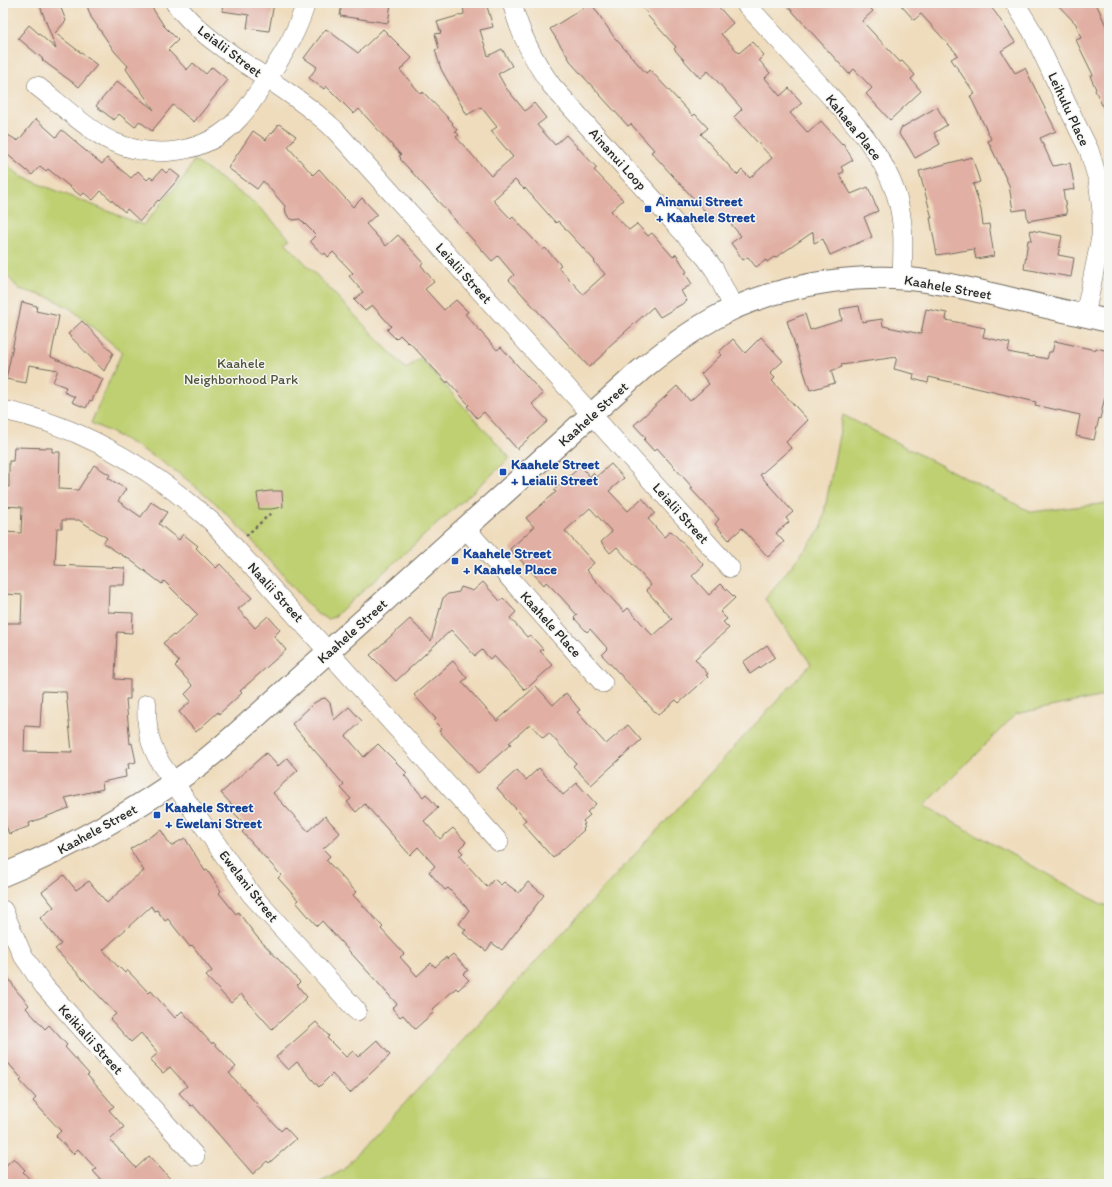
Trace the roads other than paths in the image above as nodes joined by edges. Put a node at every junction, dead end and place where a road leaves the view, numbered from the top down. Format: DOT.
graph roads {
  1 [pos="176,3"];
  2 [pos="306,3"];
  3 [pos="512,3"];
  4 [pos="745,3"];
  5 [pos="1015,3"];
  6 [pos="267,79"];
  7 [pos="37,86"];
  8 [pos="902,278"];
  9 [pos="734,308"];
  10 [pos="1084,316"];
  11 [pos="1109,321"];
  12 [pos="3,410"];
  13 [pos="592,415"];
  14 [pos="466,529"];
  15 [pos="730,568"];
  16 [pos="329,652"];
  17 [pos="603,683"];
  18 [pos="147,704"];
  19 [pos="174,783"];
  20 [pos="498,842"];
  21 [pos="3,875"];
  22 [pos="3,910"];
  23 [pos="357,1011"];
  24 [pos="195,1156"];
  1 -- 6 [label="street, Leialii Street"];
  2 -- 6 [label="street"];
  3 -- 9 [label="street, Ainanui Loop"];
  4 -- 8 [label="street, Kahaea Place"];
  5 -- 10 [label="street, Leihulu Place"];
  6 -- 7 [label="street"];
  6 -- 13 [label="street, Leialii Street"];
  8 -- 9 [label="street, Kaahele Street"];
  8 -- 10 [label="street, Kaahele Street"];
  9 -- 13 [label="street, Kaahele Street"];
  10 -- 11 [label="street, Kaahele Street"];
  12 -- 16 [label="street, Naalii Street"];
  13 -- 14 [label="street, Kaahele Street"];
  13 -- 15 [label="street, Leialii Street"];
  14 -- 16 [label="street, Kaahele Street"];
  14 -- 17 [label="street, Kaahele Place"];
  16 -- 19 [label="street, Kaahele Street"];
  16 -- 20 [label="street, Naalii Street"];
  18 -- 19 [label="street, Ewelani Street"];
  19 -- 21 [label="street, Kaahele Street"];
  19 -- 23 [label="street, Ewelani Street"];
  22 -- 24 [label="street, Keikialii Street"];
}
